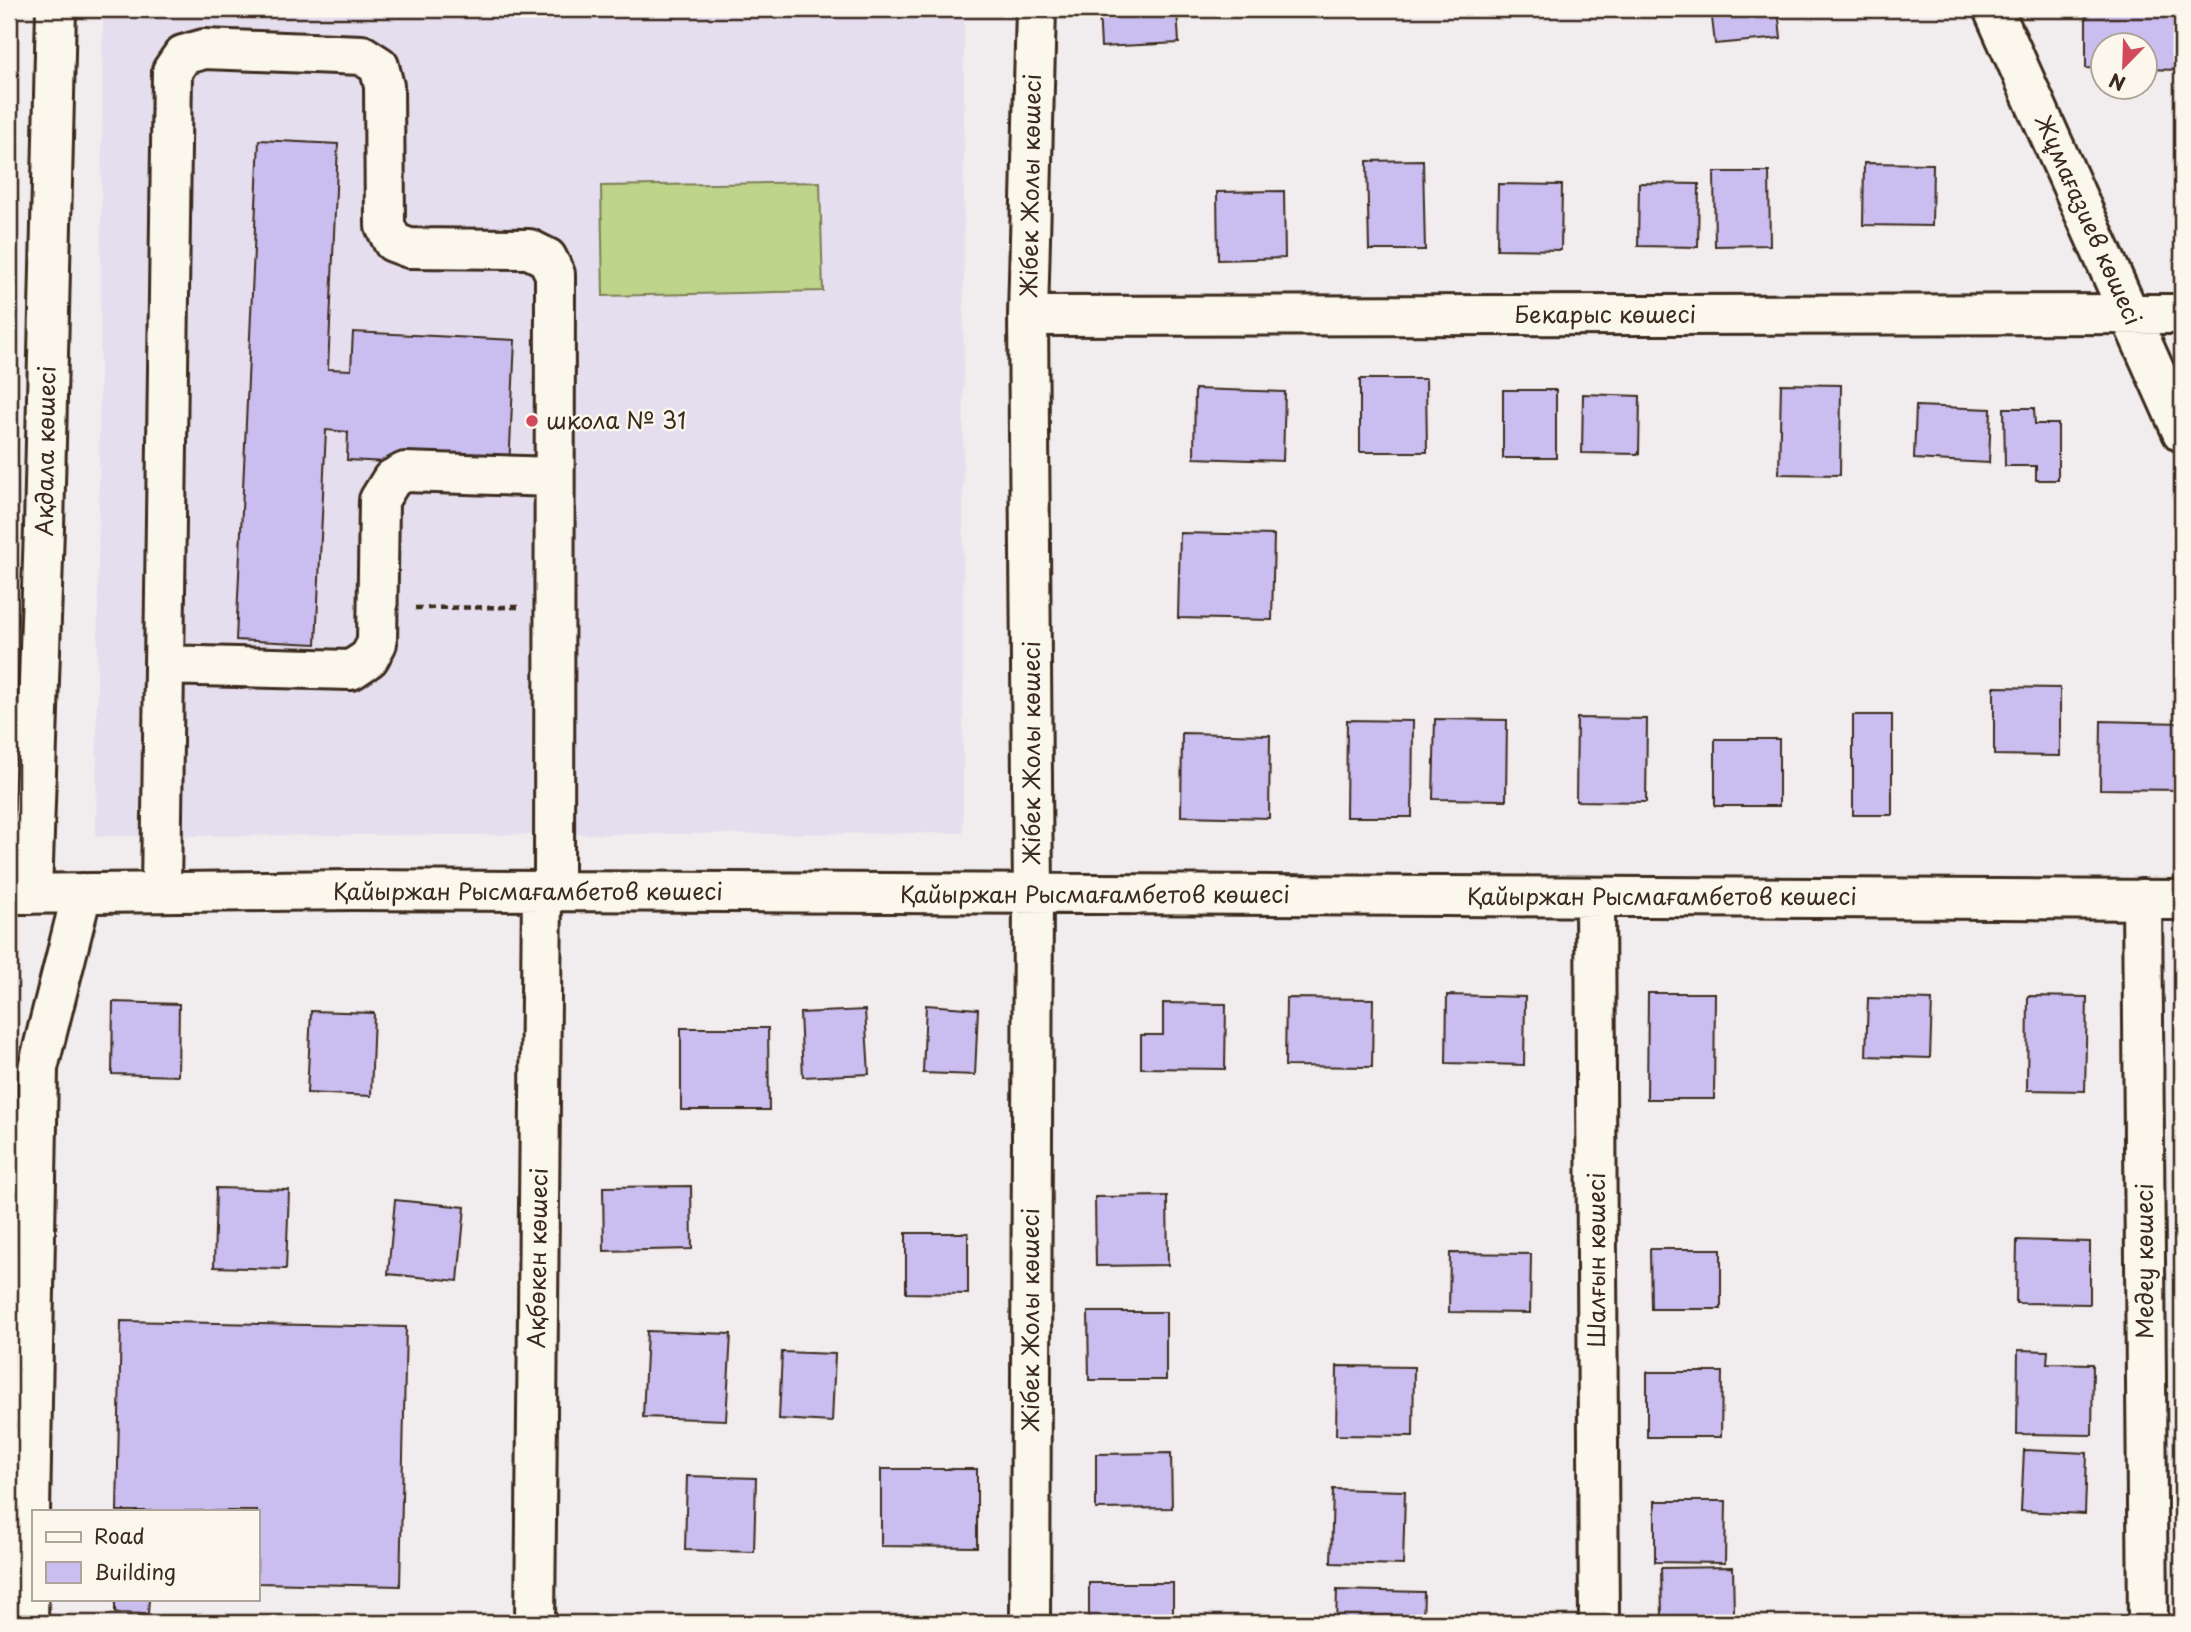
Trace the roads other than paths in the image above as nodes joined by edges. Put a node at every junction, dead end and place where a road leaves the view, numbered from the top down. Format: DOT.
graph roads {
  1 [pos="56,9"];
  2 [pos="1036,9"];
  3 [pos="1993,9"];
  4 [pos="2131,314"];
  5 [pos="2182,314"];
  6 [pos="1028,316"];
  7 [pos="2182,432"];
  8 [pos="555,477"];
  9 [pos="164,665"];
  10 [pos="161,891"];
  11 [pos="82,892"];
  12 [pos="548,892"];
  13 [pos="20,894"];
  14 [pos="1034,894"];
  15 [pos="1595,897"];
  16 [pos="2142,899"];
  17 [pos="2182,900"];
  18 [pos="28,1623"];
  19 [pos="535,1623"];
  20 [pos="1030,1623"];
  21 [pos="1599,1623"];
  22 [pos="2148,1623"];
  1 -- 13 [label="street, Ақдала көшесі"];
  2 -- 6 [label="street, Жібек Жолы көшесі"];
  3 -- 4 [label="street, Жұмағазиев көшесі"];
  4 -- 5 [label="street, Бекарыс көшесі"];
  4 -- 6 [label="street, Бекарыс көшесі"];
  4 -- 7 [label="street, Жұмағазиев көшесі"];
  6 -- 14 [label="street, Жібек Жолы көшесі"];
  8 -- 9 [label="street"];
  8 -- 9 [label="street, Ақбөкен көшесі"];
  8 -- 12 [label="street, Ақбөкен көшесі"];
  9 -- 10 [label="street"];
  10 -- 11 [label="street, Қайыржан Рысмағамбетов көшесі"];
  10 -- 12 [label="street, Қайыржан Рысмағамбетов көшесі"];
  11 -- 13 [label="street, Қайыржан Рысмағамбетов көшесі"];
  11 -- 18 [label="street"];
  12 -- 14 [label="street, Қайыржан Рысмағамбетов көшесі"];
  12 -- 19 [label="street, Ақбөкен көшесі"];
  14 -- 15 [label="street, Қайыржан Рысмағамбетов көшесі"];
  14 -- 20 [label="street, Жібек Жолы көшесі"];
  15 -- 16 [label="street, Қайыржан Рысмағамбетов көшесі"];
  15 -- 21 [label="street, Шалғын көшесі"];
  16 -- 17 [label="street, Қайыржан Рысмағамбетов көшесі"];
  16 -- 22 [label="street, Медеу көшесі"];
}
